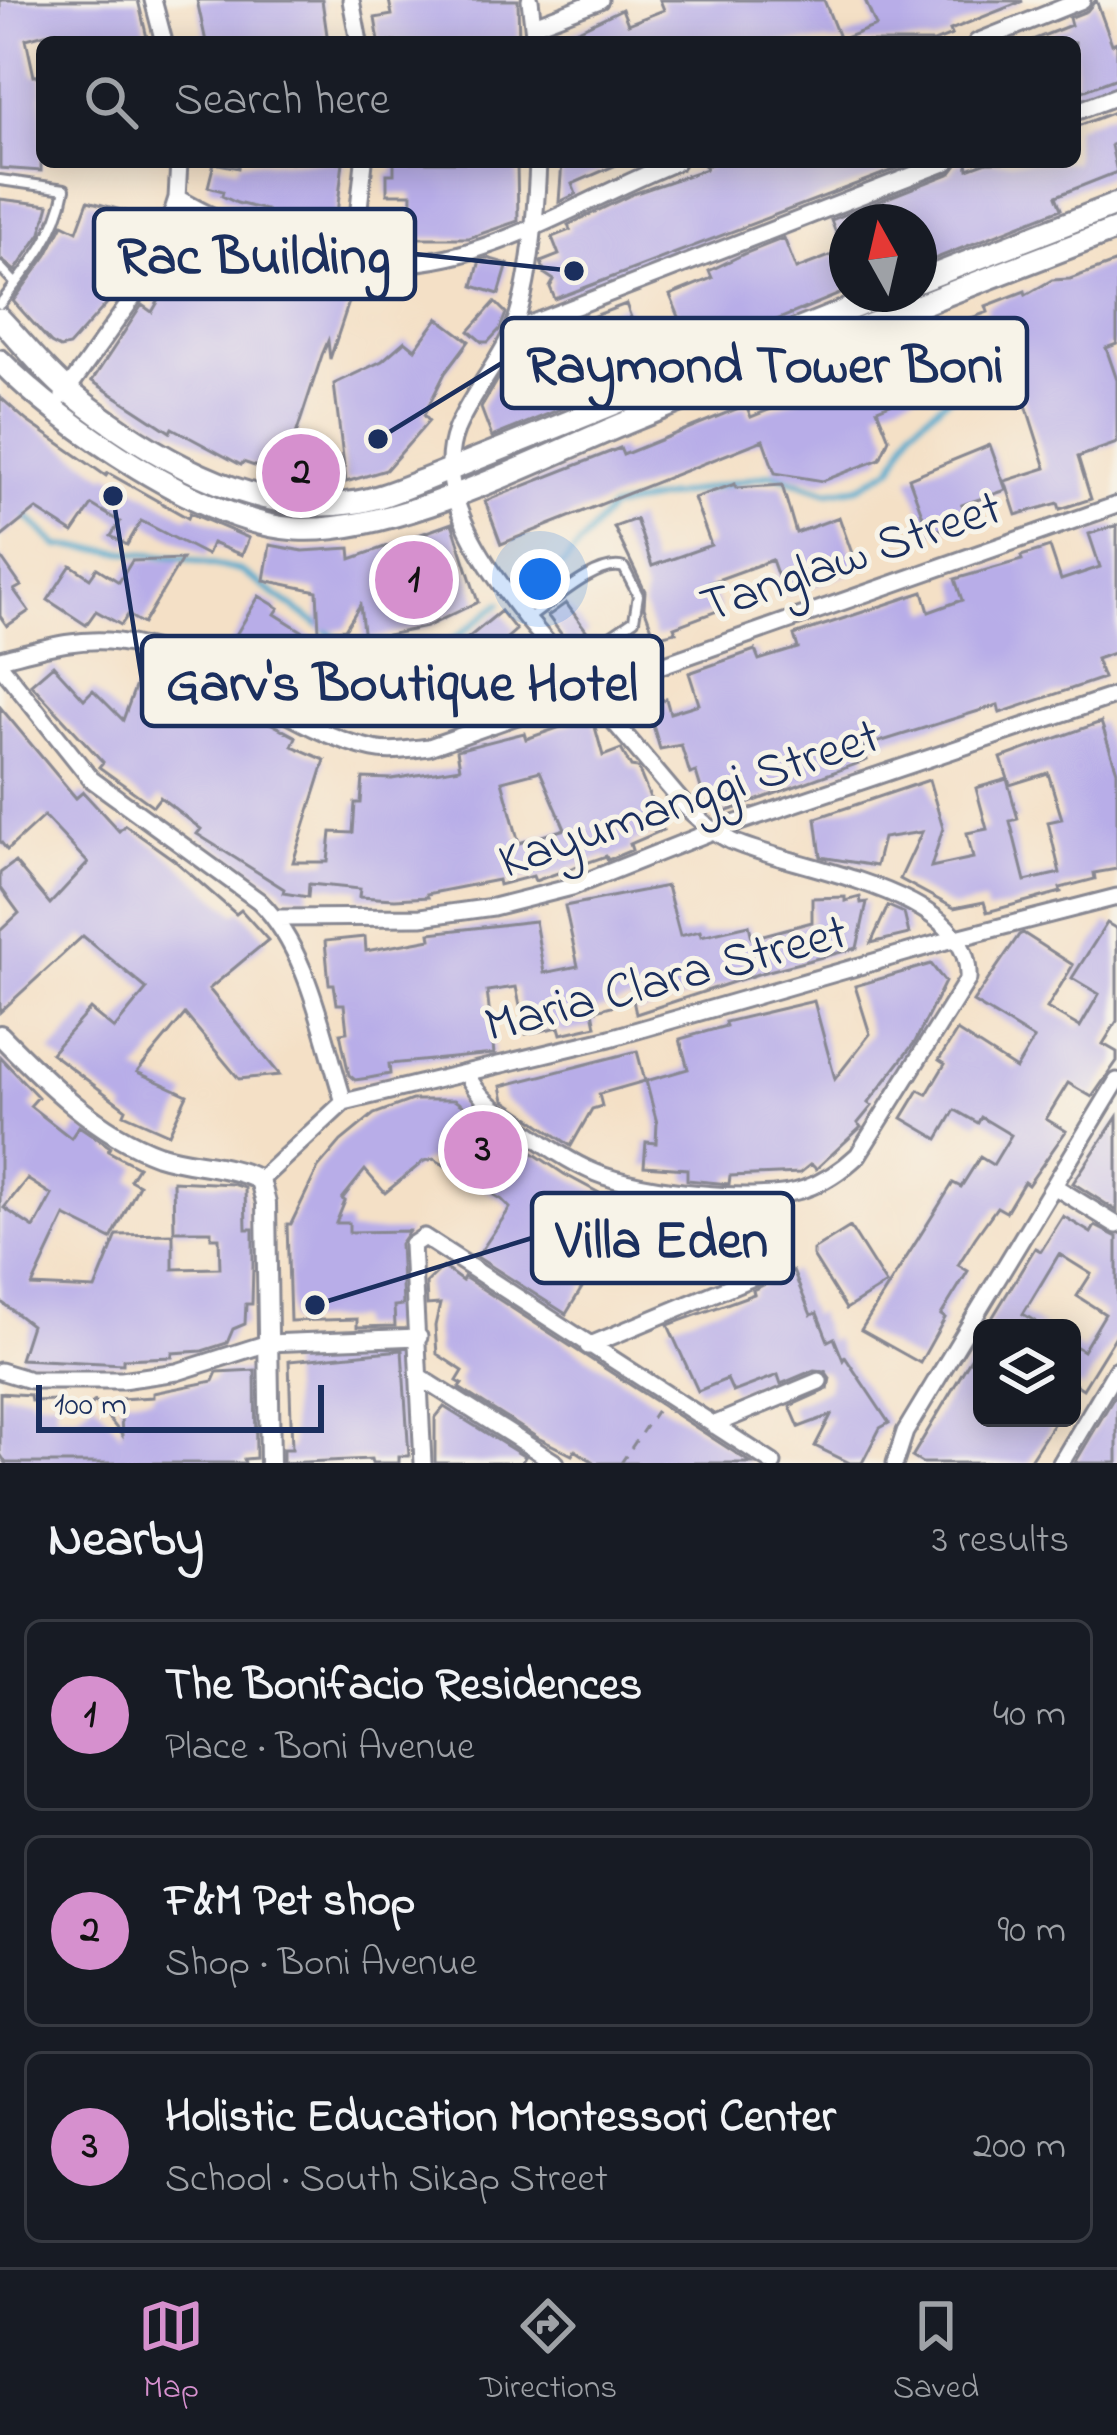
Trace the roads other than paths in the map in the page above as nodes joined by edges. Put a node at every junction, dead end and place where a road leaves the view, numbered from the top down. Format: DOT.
graph roads {
  1 [pos="152,0"];
  2 [pos="351,0"];
  3 [pos="530,0"];
  4 [pos="599,0"];
  5 [pos="1082,0"];
  6 [pos="534,34"];
  7 [pos="162,36"];
  8 [pos="358,36"];
  9 [pos="992,36"];
  10 [pos="1117,96"];
  11 [pos="1081,110"];
  12 [pos="179,168"];
  13 [pos="363,168"];
  14 [pos="538,168"];
  15 [pos="662,168"];
  16 [pos="932,168"];
  17 [pos="0,180"];
  18 [pos="178,198"];
  19 [pos="1117,204"];
  20 [pos="535,224"];
  21 [pos="1117,230"];
  22 [pos="352,262"];
  23 [pos="0,267"];
  24 [pos="937,274"];
  25 [pos="16,284"];
  26 [pos="937,298"];
  27 [pos="0,304"];
  28 [pos="842,312"];
  29 [pos="902,312"];
  30 [pos="916,312"];
  31 [pos="0,319"];
  32 [pos="512,331"];
  33 [pos="0,361"];
  34 [pos="938,363"];
  35 [pos="67,390"];
  36 [pos="52,411"];
  37 [pos="447,471"];
  38 [pos="454,494"];
  39 [pos="1117,505"];
  40 [pos="526,619"];
  41 [pos="0,662"];
  42 [pos="566,666"];
  43 [pos="587,690"];
  44 [pos="1117,694"];
  45 [pos="713,831"];
  46 [pos="1117,897"];
  47 [pos="276,918"];
  48 [pos="957,938"];
  49 [pos="0,1035"];
  50 [pos="466,1074"];
  51 [pos="1117,1081"];
  52 [pos="344,1102"];
  53 [pos="260,1180"];
  54 [pos="1054,1186"];
  55 [pos="1117,1225"];
  56 [pos="775,1268"];
  57 [pos="419,1337"];
  58 [pos="268,1342"];
  59 [pos="588,1346"];
  60 [pos="1117,1369"];
  61 [pos="0,1371"];
  62 [pos="420,1377"];
  63 [pos="820,1382"];
  64 [pos="713,1425"];
  65 [pos="270,1463"];
  66 [pos="423,1463"];
  67 [pos="556,1463"];
  68 [pos="773,1463"];
  69 [pos="895,1463"];
  70 [pos="1061,1463"];
  1 -- 7 [label="street"];
  2 -- 8 [label="street"];
  3 -- 6 [label="street"];
  4 -- 6 [label="street"];
  5 -- 9 [label="street"];
  10 -- 11 [label="street"];
  12 -- 18 [label="street"];
  13 -- 22 [label="street"];
  14 -- 20 [label="street"];
  15 -- 20 [label="street"];
  16 -- 32 [label="street"];
  17 -- 25 [label="lane"];
  18 -- 22 [label="street"];
  18 -- 35 [label="street"];
  19 -- 24 [label="main road"];
  20 -- 22 [label="street"];
  20 -- 32 [label="street"];
  21 -- 26 [label="main road"];
  23 -- 25 [label="lane"];
  25 -- 27 [label="lane"];
  28 -- 37 [label="main road"];
  29 -- 38 [label="main road"];
  30 -- 34 [label="lane"];
  31 -- 35 [label="main road"];
  32 -- 37 [label="street"];
  33 -- 36 [label="main road"];
  35 -- 36 [label="street"];
  35 -- 37 [label="main road"];
  36 -- 38 [label="main road"];
  37 -- 38 [label="street"];
  38 -- 40 [label="street"];
  39 -- 43 [label="street, Tanglaw Street"];
  40 -- 42 [label="street"];
  40 -- 42 [label="lane"];
  41 -- 43 [label="street, Tanglaw Street"];
  41 -- 47 [label="street"];
  42 -- 43 [label="street"];
  43 -- 45 [label="street"];
  44 -- 45 [label="street, Kayumanggi Street"];
  45 -- 47 [label="street, Kayumanggi Street"];
  45 -- 48 [label="street"];
  46 -- 48 [label="street, Maria Clara Street"];
  47 -- 52 [label="street"];
  48 -- 50 [label="street, Maria Clara Street"];
  48 -- 50 [label="street"];
  49 -- 53 [label="street"];
  50 -- 52 [label="street, Maria Clara Street"];
  51 -- 54 [label="street"];
  52 -- 53 [label="street, Maria Clara Street"];
  53 -- 58 [label="street"];
  54 -- 55 [label="street"];
  54 -- 69 [label="street"];
  56 -- 59 [label="street"];
  57 -- 58 [label="street"];
  57 -- 59 [label="street"];
  57 -- 62 [label="street"];
  58 -- 61 [label="street"];
  58 -- 65 [label="street"];
  59 -- 64 [label="street"];
  60 -- 70 [label="street"];
  62 -- 66 [label="street"];
  62 -- 67 [label="street"];
  63 -- 64 [label="street"];
  64 -- 68 [label="street"];
}
